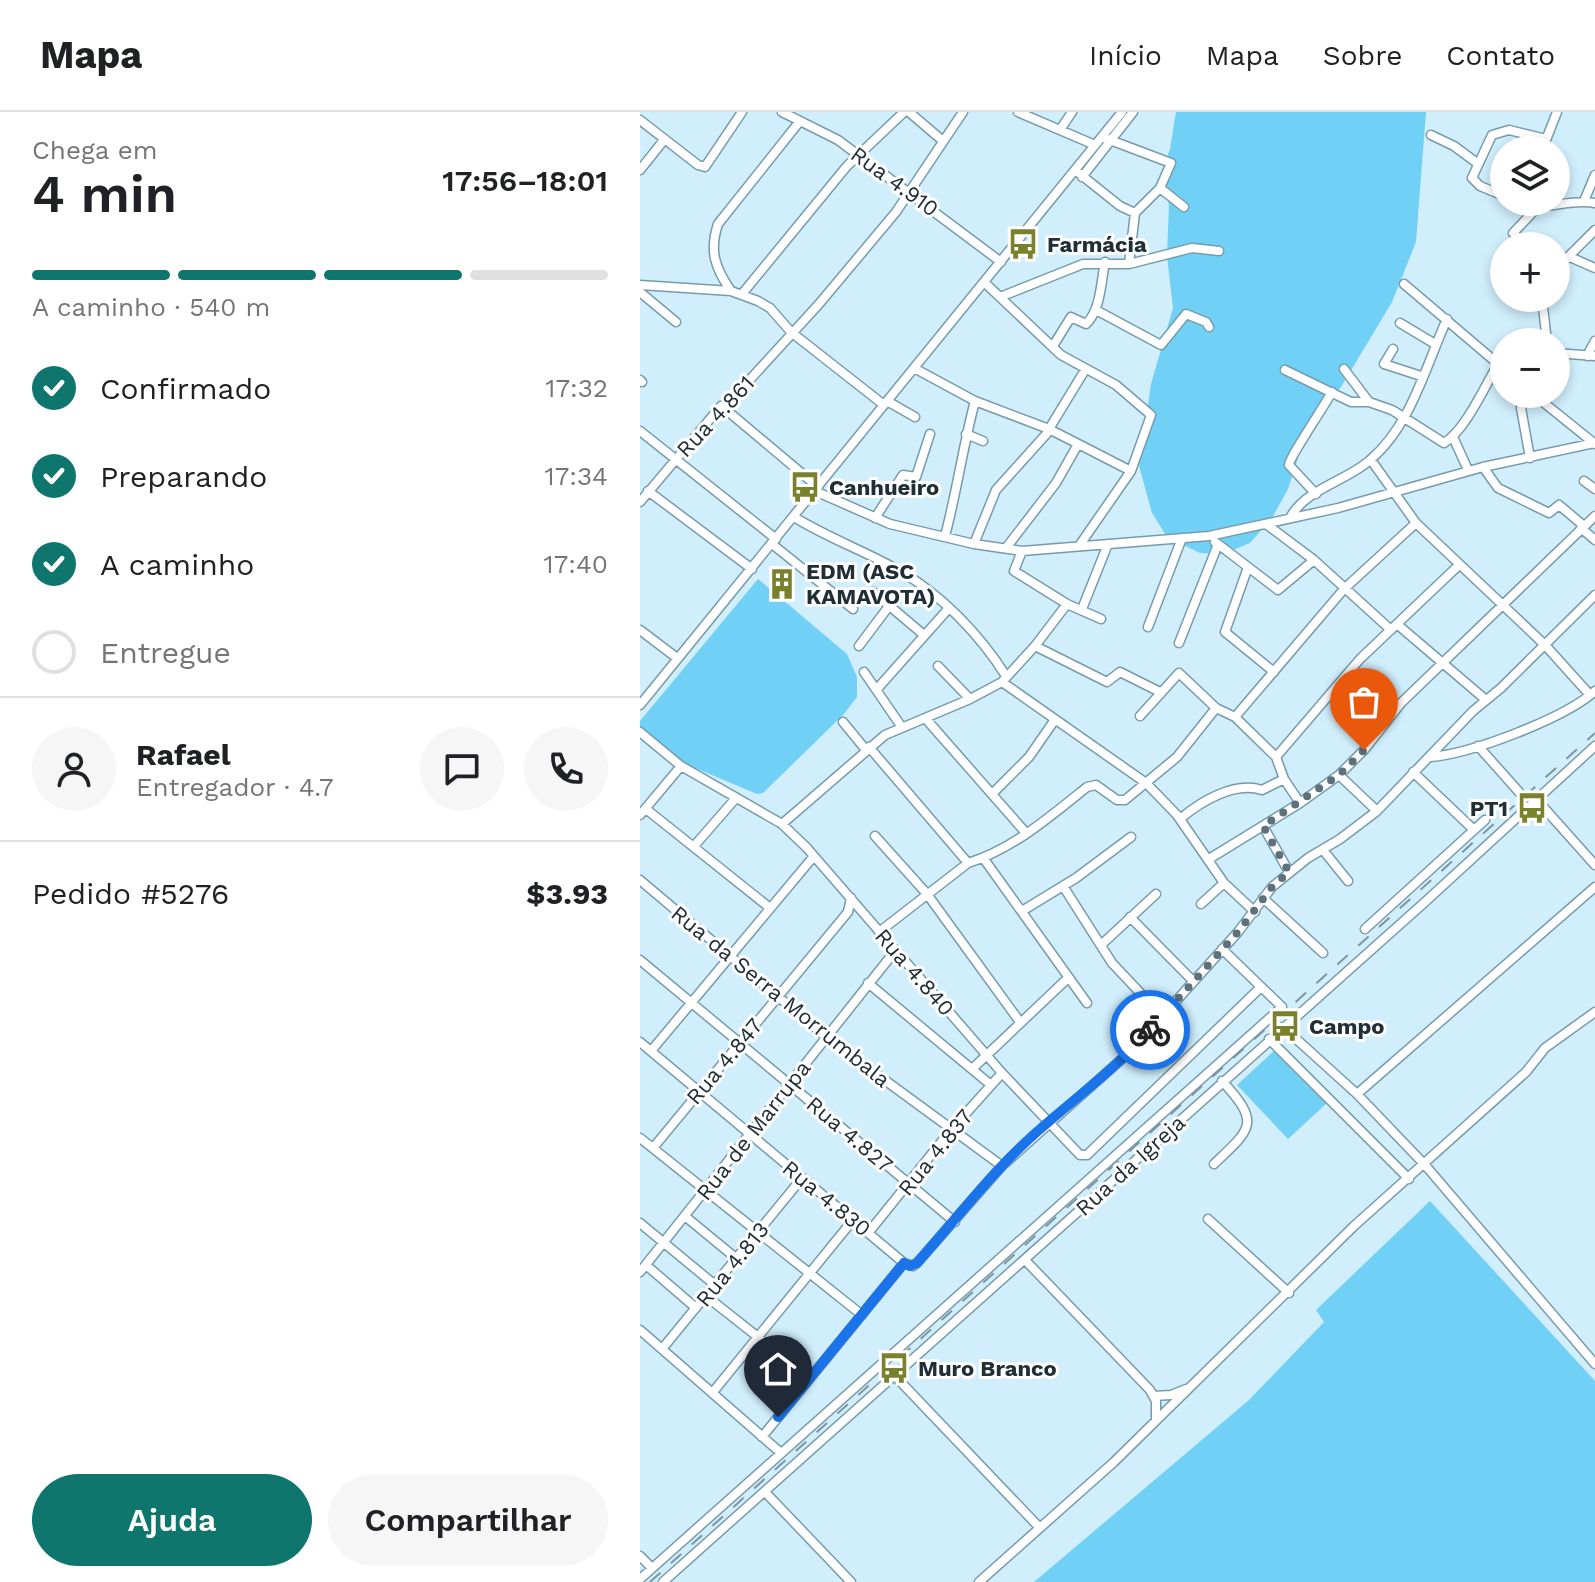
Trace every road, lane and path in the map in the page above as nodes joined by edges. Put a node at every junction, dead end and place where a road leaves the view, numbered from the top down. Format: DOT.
graph roads {
  1 [pos="742,112"];
  2 [pos="782,112"];
  3 [pos="907,112"];
  4 [pos="963,112"];
  5 [pos="1018,112"];
  6 [pos="1072,112"];
  7 [pos="1122,112"];
  8 [pos="1133,112"];
  9 [pos="1557,112"];
  10 [pos="640,120"];
  11 [pos="800,121"];
  12 [pos="1060,130"];
  13 [pos="1431,135"];
  14 [pos="1491,136"];
  15 [pos="1532,136"];
  16 [pos="1547,136"];
  17 [pos="1107,138"];
  18 [pos="1490,139"];
  19 [pos="664,140"];
  20 [pos="943,141"];
  21 [pos="1095,145"];
  22 [pos="859,157"];
  23 [pos="1477,163"];
  24 [pos="640,170"];
  25 [pos="1078,174"];
  26 [pos="1595,175"];
  27 [pos="1160,188"];
  28 [pos="1490,189"];
  29 [pos="910,193"];
  30 [pos="1584,201"];
  31 [pos="1570,203"];
  32 [pos="1595,203"];
  33 [pos="1184,207"];
  34 [pos="1135,213"];
  35 [pos="1529,216"];
  36 [pos="1595,230"];
  37 [pos="1514,232"];
  38 [pos="1219,251"];
  39 [pos="1570,257"];
  40 [pos="1001,262"];
  41 [pos="1105,262"];
  42 [pos="1129,264"];
  43 [pos="1595,268"];
  44 [pos="984,282"];
  45 [pos="1404,284"];
  46 [pos="640,285"];
  47 [pos="731,291"];
  48 [pos="640,292"];
  49 [pos="742,294"];
  50 [pos="1000,297"];
  51 [pos="1096,310"];
  52 [pos="1447,319"];
  53 [pos="676,322"];
  54 [pos="1400,323"];
  55 [pos="1209,327"];
  56 [pos="791,332"];
  57 [pos="1595,341"];
  58 [pos="1435,344"];
  59 [pos="1053,346"];
  60 [pos="1393,349"];
  61 [pos="1570,354"];
  62 [pos="1591,356"];
  63 [pos="1490,357"];
  64 [pos="914,368"];
  65 [pos="1344,369"];
  66 [pos="1085,370"];
  67 [pos="1285,370"];
  68 [pos="1421,376"];
  69 [pos="1490,383"];
  70 [pos="1332,392"];
  71 [pos="975,401"];
  72 [pos="1369,402"];
  73 [pos="886,403"];
  74 [pos="724,408"];
  75 [pos="1521,408"];
  76 [pos="1550,408"];
  77 [pos="915,417"];
  78 [pos="1405,417"];
  79 [pos="1049,429"];
  80 [pos="640,431"];
  81 [pos="930,434"];
  82 [pos="966,434"];
  83 [pos="1453,437"];
  84 [pos="983,441"];
  85 [pos="1595,444"];
  86 [pos="1077,446"];
  87 [pos="1530,458"];
  88 [pos="675,459"];
  89 [pos="1371,460"];
  90 [pos="1483,467"];
  91 [pos="1468,470"];
  92 [pos="1131,471"];
  93 [pos="1584,481"];
  94 [pos="816,489"];
  95 [pos="1595,489"];
  96 [pos="648,491"];
  97 [pos="1393,492"];
  98 [pos="1316,494"];
  99 [pos="640,502"];
  100 [pos="1595,516"];
  101 [pos="794,517"];
  102 [pos="875,518"];
  103 [pos="1290,518"];
  104 [pos="1416,523"];
  105 [pos="1266,524"];
  106 [pos="1583,527"];
  107 [pos="945,536"];
  108 [pos="1209,536"];
  109 [pos="1182,538"];
  110 [pos="1595,540"];
  111 [pos="774,542"];
  112 [pos="974,544"];
  113 [pos="1108,544"];
  114 [pos="1218,544"];
  115 [pos="1079,546"];
  116 [pos="1006,548"];
  117 [pos="1022,551"];
  118 [pos="1314,560"];
  119 [pos="1459,565"];
  120 [pos="1248,567"];
  121 [pos="752,569"];
  122 [pos="1344,589"];
  123 [pos="873,592"];
  124 [pos="1595,595"];
  125 [pos="1067,604"];
  126 [pos="889,606"];
  127 [pos="1503,606"];
  128 [pos="949,608"];
  129 [pos="853,609"];
  130 [pos="1082,609"];
  131 [pos="1101,619"];
  132 [pos="1148,627"];
  133 [pos="1394,627"];
  134 [pos="640,631"];
  135 [pos="924,635"];
  136 [pos="1179,643"];
  137 [pos="1545,645"];
  138 [pos="859,646"];
  139 [pos="1035,646"];
  140 [pos="677,658"];
  141 [pos="1445,663"];
  142 [pos="938,666"];
  143 [pos="864,672"];
  144 [pos="1274,672"];
  145 [pos="1004,679"];
  146 [pos="877,689"];
  147 [pos="1160,692"];
  148 [pos="1592,693"];
  149 [pos="970,699"];
  150 [pos="1486,700"];
  151 [pos="640,705"];
  152 [pos="1216,708"];
  153 [pos="1140,716"];
  154 [pos="1235,717"];
  155 [pos="926,719"];
  156 [pos="1054,721"];
  157 [pos="843,722"];
  158 [pos="901,726"];
  159 [pos="640,732"];
  160 [pos="1478,746"];
  161 [pos="1595,746"];
  162 [pos="868,749"];
  163 [pos="1276,757"];
  164 [pos="1429,757"];
  165 [pos="681,766"];
  166 [pos="1413,772"];
  167 [pos="1339,775"];
  168 [pos="1284,779"];
  169 [pos="1146,783"];
  170 [pos="1519,792"];
  171 [pos="993,793"];
  172 [pos="736,798"];
  173 [pos="1537,800"];
  174 [pos="1300,803"];
  175 [pos="1377,811"];
  176 [pos="643,812"];
  177 [pos="1180,819"];
  178 [pos="1485,820"];
  179 [pos="782,824"];
  180 [pos="1263,826"];
  181 [pos="1474,830"];
  182 [pos="1026,833"];
  183 [pos="875,836"];
  184 [pos="1131,837"];
  185 [pos="695,845"];
  186 [pos="1323,850"];
  187 [pos="814,856"];
  188 [pos="984,859"];
  189 [pos="1209,859"];
  190 [pos="968,863"];
  191 [pos="1595,865"];
  192 [pos="1289,872"];
  193 [pos="640,880"];
  194 [pos="1348,881"];
  195 [pos="1224,883"];
  196 [pos="1063,886"];
  197 [pos="1595,887"];
  198 [pos="927,894"];
  199 [pos="1156,894"];
  200 [pos="851,898"];
  201 [pos="1263,898"];
  202 [pos="1201,904"];
  203 [pos="770,908"];
  204 [pos="1022,911"];
  205 [pos="848,912"];
  206 [pos="1255,912"];
  207 [pos="864,913"];
  208 [pos="1130,917"];
  209 [pos="1365,929"];
  210 [pos="879,932"];
  211 [pos="1101,945"];
  212 [pos="1222,949"];
  213 [pos="895,951"];
  214 [pos="1323,953"];
  215 [pos="729,955"];
  216 [pos="640,960"];
  217 [pos="1068,978"];
  218 [pos="1193,981"];
  219 [pos="868,983"];
  220 [pos="1261,987"];
  221 [pos="778,998"];
  222 [pos="691,1002"];
  223 [pos="1087,1003"];
  224 [pos="1595,1012"];
  225 [pos="1162,1016"];
  226 [pos="1020,1022"];
  227 [pos="1283,1027"];
  228 [pos="826,1037"];
  229 [pos="1269,1039"];
  230 [pos="740,1041"];
  231 [pos="646,1047"];
  232 [pos="986,1054"];
  233 [pos="640,1056"];
  234 [pos="972,1069"];
  235 [pos="1002,1073"];
  236 [pos="1222,1081"];
  237 [pos="790,1084"];
  238 [pos="991,1085"];
  239 [pos="699,1091"];
  240 [pos="1357,1094"];
  241 [pos="1047,1123"];
  242 [pos="951,1130"];
  243 [pos="751,1134"];
  244 [pos="640,1138"];
  245 [pos="653,1148"];
  246 [pos="1214,1164"];
  247 [pos="1425,1165"];
  248 [pos="1002,1166"];
  249 [pos="802,1178"];
  250 [pos="1409,1179"];
  251 [pos="909,1184"];
  252 [pos="707,1191"];
  253 [pos="686,1217"];
  254 [pos="1208,1219"];
  255 [pos="853,1220"];
  256 [pos="955,1222"];
  257 [pos="640,1223"];
  258 [pos="760,1231"];
  259 [pos="869,1232"];
  260 [pos="664,1243"];
  261 [pos="737,1259"];
  262 [pos="1025,1260"];
  263 [pos="904,1263"];
  264 [pos="643,1268"];
  265 [pos="810,1273"];
  266 [pos="715,1285"];
  267 [pos="1289,1293"];
  268 [pos="706,1296"];
  269 [pos="696,1308"];
  270 [pos="862,1315"];
  271 [pos="640,1330"];
  272 [pos="758,1337"];
  273 [pos="662,1349"];
  274 [pos="1595,1364"];
  275 [pos="895,1376"];
  276 [pos="810,1378"];
  277 [pos="1190,1388"];
  278 [pos="713,1392"];
  279 [pos="1154,1396"];
  280 [pos="1156,1421"];
  281 [pos="762,1437"];
  282 [pos="781,1453"];
  283 [pos="765,1492"];
  284 [pos="1039,1527"];
  285 [pos="640,1556"];
  286 [pos="652,1568"];
  287 [pos="640,1579"];
  288 [pos="663,1582"];
  289 [pos="851,1582"];
  290 [pos="979,1582"];
  1 -- 19 [label="street"];
  2 -- 11 [label="street, Rua 4.910"];
  3 -- 20 [label="street"];
  3 -- 22 [label="street"];
  4 -- 20 [label="street, Rua 4.861"];
  5 -- 12 [label="street"];
  6 -- 12 [label="street"];
  7 -- 17 [label="street"];
  8 -- 17 [label="street"];
  9 -- 16 [label="street"];
  10 -- 19 [label="street"];
  11 -- 22 [label="street, Rua 4.910"];
  11 -- 47 [label="street"];
  12 -- 21 [label="street"];
  13 -- 23 [label="street"];
  14 -- 15 [label="street"];
  17 -- 21 [label="street"];
  17 -- 25 [label="street"];
  17 -- 27 [label="street"];
  18 -- 23 [label="street"];
  19 -- 24 [label="street"];
  20 -- 29 [label="street, Rua 4.861"];
  21 -- 25 [label="street"];
  22 -- 29 [label="street, Rua 4.910"];
  22 -- 49 [label="street"];
  23 -- 28 [label="street"];
  25 -- 34 [label="street"];
  25 -- 40 [label="street"];
  26 -- 30 [label="street"];
  27 -- 33 [label="street"];
  27 -- 34 [label="street"];
  29 -- 40 [label="street, Rua 4.910"];
  29 -- 56 [label="street, Rua 4.861"];
  30 -- 31 [label="street"];
  30 -- 32 [label="street"];
  34 -- 42 [label="street"];
  35 -- 37 [label="street"];
  36 -- 39 [label="street"];
  38 -- 42 [label="street"];
  39 -- 43 [label="street"];
  40 -- 44 [label="street"];
  41 -- 42 [label="street"];
  41 -- 50 [label="street"];
  41 -- 51 [label="street"];
  44 -- 50 [label="street"];
  44 -- 64 [label="street"];
  45 -- 52 [label="street"];
  46 -- 47 [label="street"];
  47 -- 49 [label="street"];
  48 -- 53 [label="street"];
  49 -- 56 [label="street"];
  50 -- 59 [label="street"];
  51 -- 55 [label="street"];
  51 -- 59 [label="street"];
  52 -- 58 [label="street"];
  52 -- 63 [label="street"];
  54 -- 58 [label="street"];
  56 -- 73 [label="street"];
  56 -- 74 [label="street, Rua 4.861"];
  57 -- 62 [label="street"];
  58 -- 68 [label="street"];
  59 -- 66 [label="street"];
  60 -- 68 [label="street"];
  61 -- 62 [label="street"];
  64 -- 71 [label="street"];
  64 -- 73 [label="street"];
  65 -- 72 [label="street"];
  66 -- 79 [label="street"];
  66 -- 92 [label="street"];
  67 -- 70 [label="street"];
  68 -- 78 [label="street"];
  69 -- 83 [label="street"];
  70 -- 72 [label="street"];
  70 -- 98 [label="street"];
  71 -- 79 [label="street"];
  71 -- 82 [label="street"];
  72 -- 78 [label="street"];
  73 -- 77 [label="street"];
  73 -- 94 [label="street"];
  74 -- 88 [label="street, Rua 4.861"];
  74 -- 94 [label="street"];
  75 -- 87 [label="street"];
  76 -- 85 [label="street"];
  78 -- 83 [label="street"];
  78 -- 89 [label="street"];
  79 -- 86 [label="street"];
  79 -- 112 [label="street"];
  80 -- 88 [label="street"];
  81 -- 102 [label="street"];
  82 -- 84 [label="street"];
  82 -- 107 [label="street"];
  83 -- 91 [label="street"];
  85 -- 87 [label="street"];
  86 -- 92 [label="street"];
  86 -- 116 [label="street"];
  87 -- 90 [label="street"];
  88 -- 96 [label="street, Rua 4.861"];
  88 -- 111 [label="street"];
  89 -- 97 [label="street"];
  89 -- 98 [label="street"];
  90 -- 91 [label="street"];
  90 -- 106 [label="street"];
  91 -- 97 [label="street"];
  92 -- 115 [label="street"];
  93 -- 95 [label="street"];
  94 -- 101 [label="street"];
  94 -- 102 [label="street"];
  96 -- 99 [label="street, Rua 4.861"];
  96 -- 121 [label="street"];
  97 -- 103 [label="street"];
  97 -- 104 [label="street"];
  98 -- 103 [label="street"];
  100 -- 106 [label="street"];
  101 -- 111 [label="street"];
  101 -- 128 [label="street"];
  102 -- 107 [label="street"];
  103 -- 105 [label="street"];
  104 -- 119 [label="street"];
  104 -- 122 [label="street"];
  105 -- 108 [label="street"];
  105 -- 118 [label="street"];
  106 -- 110 [label="street"];
  106 -- 127 [label="street"];
  107 -- 112 [label="street"];
  108 -- 109 [label="street"];
  108 -- 114 [label="street"];
  109 -- 113 [label="street"];
  109 -- 132 [label="street"];
  111 -- 121 [label="street"];
  111 -- 129 [label="street"];
  112 -- 116 [label="street"];
  113 -- 115 [label="street"];
  113 -- 130 [label="street"];
  114 -- 120 [label="street"];
  114 -- 136 [label="street"];
  115 -- 117 [label="street"];
  116 -- 117 [label="street"];
  117 -- 125 [label="street"];
  118 -- 120 [label="street"];
  118 -- 122 [label="street"];
  119 -- 127 [label="street"];
  119 -- 133 [label="street"];
  120 -- 144 [label="street"];
  121 -- 140 [label="street"];
  122 -- 133 [label="street"];
  122 -- 144 [label="street"];
  123 -- 126 [label="street"];
  124 -- 137 [label="street"];
  125 -- 130 [label="street"];
  125 -- 139 [label="street"];
  126 -- 135 [label="street"];
  126 -- 138 [label="street"];
  127 -- 137 [label="street"];
  127 -- 141 [label="street"];
  128 -- 135 [label="street"];
  128 -- 145 [label="street"];
  130 -- 131 [label="street"];
  133 -- 141 [label="street"];
  133 -- 163 [label="street"];
  134 -- 140 [label="street"];
  135 -- 146 [label="street"];
  137 -- 148 [label="street"];
  137 -- 150 [label="street"];
  139 -- 145 [label="street"];
  139 -- 147 [label="street"];
  140 -- 151 [label="street"];
  141 -- 150 [label="street"];
  141 -- 167 [label="street"];
  142 -- 149 [label="street"];
  143 -- 146 [label="street"];
  144 -- 154 [label="street"];
  145 -- 149 [label="street"];
  145 -- 156 [label="street"];
  146 -- 158 [label="street"];
  147 -- 152 [label="street"];
  147 -- 153 [label="street"];
  148 -- 160 [label="street"];
  149 -- 155 [label="street"];
  150 -- 164 [label="street"];
  152 -- 154 [label="street"];
  152 -- 169 [label="street"];
  154 -- 163 [label="street"];
  155 -- 158 [label="street"];
  155 -- 171 [label="street"];
  156 -- 169 [label="street"];
  156 -- 171 [label="street"];
  157 -- 162 [label="street"];
  158 -- 162 [label="street"];
  159 -- 165 [label="street, Rua 4.840"];
  160 -- 164 [label="street"];
  160 -- 170 [label="street"];
  161 -- 173 [label="street, Rua da Igreja"];
  162 -- 179 [label="street"];
  162 -- 190 [label="street"];
  163 -- 168 [label="street"];
  164 -- 166 [label="street"];
  165 -- 172 [label="street, Rua 4.840"];
  165 -- 176 [label="street"];
  166 -- 175 [label="street"];
  166 -- 181 [label="street"];
  167 -- 174 [label="street"];
  167 -- 175 [label="street"];
  168 -- 174 [label="street"];
  168 -- 177 [label="street"];
  169 -- 177 [label="street"];
  169 -- 182 [label="street"];
  171 -- 182 [label="street"];
  172 -- 179 [label="street, Rua 4.840"];
  172 -- 185 [label="street"];
  173 -- 191 [label="street"];
  173 -- 227 [label="street, Rua da Igreja"];
  174 -- 180 [label="street"];
  175 -- 186 [label="street"];
  176 -- 185 [label="street"];
  177 -- 189 [label="street"];
  178 -- 181 [label="street"];
  179 -- 187 [label="street, Rua 4.840"];
  180 -- 189 [label="street"];
  180 -- 192 [label="street"];
  181 -- 209 [label="street"];
  182 -- 188 [label="street"];
  183 -- 198 [label="street"];
  184 -- 196 [label="street"];
  185 -- 203 [label="street"];
  186 -- 192 [label="street"];
  186 -- 194 [label="street"];
  187 -- 200 [label="street, Rua 4.840"];
  187 -- 203 [label="street"];
  188 -- 190 [label="street"];
  188 -- 204 [label="street"];
  189 -- 195 [label="street"];
  190 -- 198 [label="street"];
  192 -- 201 [label="street"];
  193 -- 215 [label="street, Rua da Serra Morrumbala"];
  195 -- 202 [label="street"];
  195 -- 206 [label="street"];
  196 -- 204 [label="street"];
  196 -- 211 [label="street"];
  197 -- 240 [label="street"];
  198 -- 210 [label="street"];
  198 -- 226 [label="street"];
  199 -- 208 [label="street"];
  200 -- 205 [label="street, Rua 4.847"];
  200 -- 207 [label="street, Rua 4.840"];
  201 -- 206 [label="street"];
  201 -- 214 [label="street"];
  203 -- 215 [label="street"];
  204 -- 217 [label="street"];
  205 -- 207 [label="street"];
  205 -- 221 [label="street, Rua 4.847"];
  206 -- 212 [label="street"];
  207 -- 210 [label="street, Rua 4.840"];
  208 -- 211 [label="street"];
  208 -- 218 [label="street"];
  210 -- 213 [label="street, Rua 4.840"];
  211 -- 225 [label="street"];
  212 -- 218 [label="street"];
  212 -- 220 [label="street"];
  213 -- 219 [label="street, Rua de Marrupa"];
  213 -- 232 [label="street, Rua 4.840"];
  215 -- 221 [label="street, Rua da Serra Morrumbala"];
  215 -- 222 [label="street"];
  216 -- 222 [label="street, Rua 4.827"];
  217 -- 223 [label="street"];
  217 -- 226 [label="street"];
  218 -- 225 [label="street"];
  219 -- 228 [label="street, Rua de Marrupa"];
  219 -- 234 [label="street"];
  220 -- 241 [label="street, Rua 4.840"];
  220 -- 282 [label="street, Rua da Igreja"];
  221 -- 228 [label="street, Rua da Serra Morrumbala"];
  221 -- 230 [label="street, Rua 4.847"];
  222 -- 230 [label="street, Rua 4.827"];
  222 -- 231 [label="street"];
  224 -- 247 [label="street"];
  225 -- 241 [label="street"];
  226 -- 232 [label="street"];
  227 -- 229 [label="street, Rua da Igreja"];
  227 -- 240 [label="street"];
  228 -- 237 [label="street, Rua de Marrupa"];
  228 -- 242 [label="street, Rua da Serra Morrumbala"];
  229 -- 236 [label="street, Rua da Igreja"];
  229 -- 250 [label="street"];
  230 -- 237 [label="street, Rua 4.827"];
  230 -- 239 [label="street, Rua 4.847"];
  231 -- 233 [label="street"];
  231 -- 239 [label="street, Rua 4.830"];
  232 -- 234 [label="street"];
  232 -- 235 [label="street, Rua 4.840"];
  234 -- 238 [label="street"];
  235 -- 238 [label="street, Rua 4.837"];
  235 -- 241 [label="street, Rua 4.840"];
  236 -- 246 [label="street"];
  236 -- 262 [label="street, Rua da Igreja"];
  237 -- 243 [label="street, Rua de Marrupa"];
  237 -- 251 [label="street, Rua 4.827"];
  238 -- 242 [label="street, Rua 4.837"];
  239 -- 243 [label="street, Rua 4.830"];
  239 -- 245 [label="street, Rua 4.847"];
  240 -- 247 [label="street"];
  241 -- 248 [label="street"];
  242 -- 248 [label="street, Rua da Serra Morrumbala"];
  242 -- 251 [label="street, Rua 4.837"];
  243 -- 249 [label="street, Rua 4.830"];
  243 -- 252 [label="street, Rua de Marrupa"];
  244 -- 245 [label="street"];
  245 -- 252 [label="street"];
  247 -- 250 [label="street"];
  247 -- 274 [label="street"];
  248 -- 256 [label="street"];
  249 -- 255 [label="street, Rua 4.830"];
  249 -- 258 [label="street, Rua 4.813"];
  250 -- 267 [label="street"];
  251 -- 256 [label="street, Rua 4.827"];
  251 -- 259 [label="street, Rua 4.837"];
  252 -- 253 [label="street, Rua de Marrupa"];
  252 -- 258 [label="street"];
  253 -- 260 [label="street, Rua de Marrupa"];
  253 -- 261 [label="street"];
  254 -- 267 [label="street"];
  255 -- 259 [label="street, Rua 4.830"];
  255 -- 265 [label="street"];
  256 -- 263 [label="street"];
  257 -- 260 [label="street"];
  258 -- 261 [label="street, Rua 4.813"];
  258 -- 265 [label="street"];
  259 -- 263 [label="street, Rua 4.830"];
  260 -- 264 [label="street, Rua de Marrupa"];
  260 -- 266 [label="street"];
  261 -- 266 [label="street, Rua 4.813"];
  262 -- 275 [label="street, Rua da Igreja"];
  262 -- 279 [label="street"];
  263 -- 270 [label="street"];
  264 -- 269 [label="street"];
  265 -- 270 [label="street"];
  265 -- 272 [label="street"];
  266 -- 268 [label="street, Rua 4.813"];
  267 -- 277 [label="street"];
  268 -- 269 [label="street, Rua 4.813"];
  268 -- 272 [label="street"];
  269 -- 273 [label="street, Rua 4.813"];
  270 -- 276 [label="street"];
  271 -- 273 [label="street"];
  272 -- 276 [label="street"];
  272 -- 278 [label="street"];
  273 -- 278 [label="street"];
  275 -- 283 [label="street, Rua da Igreja"];
  275 -- 284 [label="street"];
  276 -- 281 [label="street"];
  277 -- 279 [label="street"];
  277 -- 280 [label="street"];
  278 -- 281 [label="street"];
  279 -- 280 [label="street"];
  280 -- 284 [label="street"];
  281 -- 282 [label="street"];
  282 -- 286 [label="street, Rua da Igreja"];
  283 -- 288 [label="street, Rua da Igreja"];
  283 -- 289 [label="street"];
  284 -- 290 [label="street"];
  285 -- 286 [label="street"];
  286 -- 287 [label="street, Rua da Igreja"];
}
